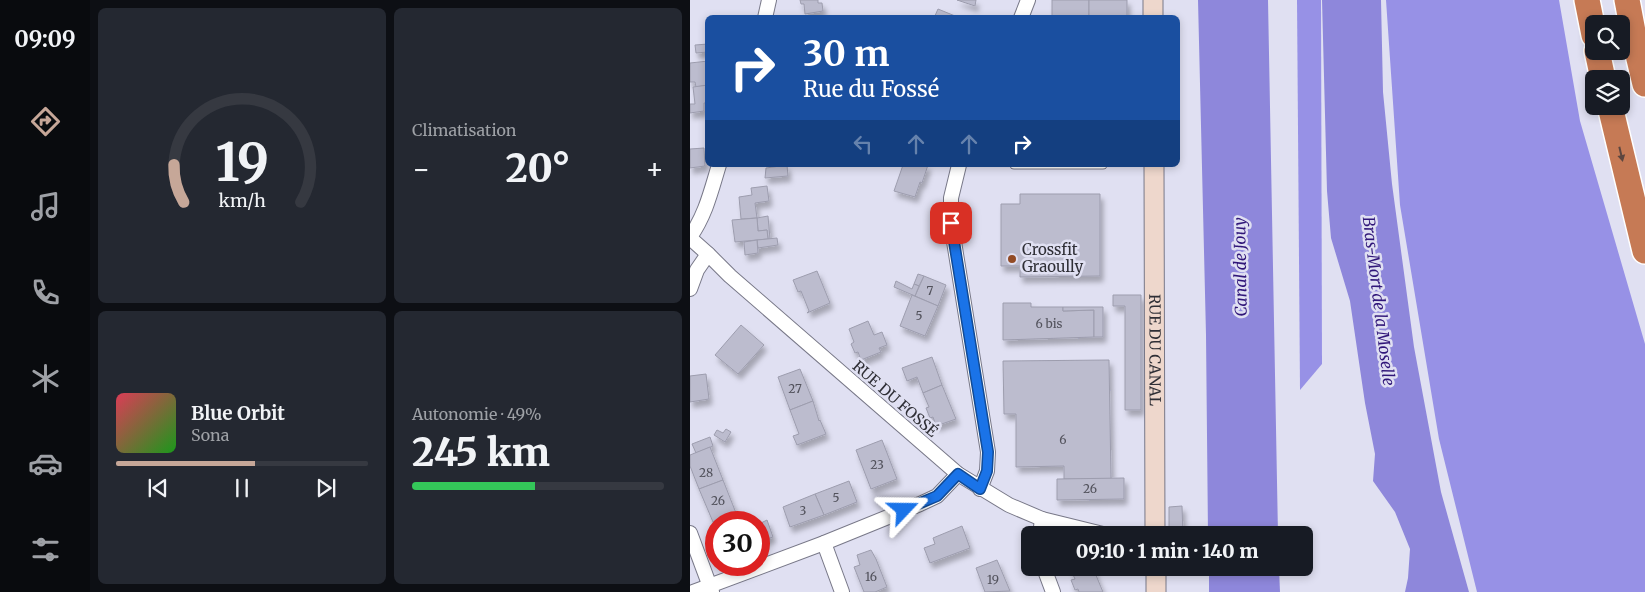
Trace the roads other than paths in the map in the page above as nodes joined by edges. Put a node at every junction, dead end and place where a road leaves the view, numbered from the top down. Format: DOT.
graph roads {
  1 [pos="769,0"];
  2 [pos="1028,0"];
  3 [pos="1153,0"];
  4 [pos="1587,0"];
  5 [pos="1627,0"];
  6 [pos="766,15"];
  7 [pos="1021,15"];
  8 [pos="1153,15"];
  9 [pos="1590,15"];
  10 [pos="1645,84"];
  11 [pos="1612,115"];
  12 [pos="719,167"];
  13 [pos="959,167"];
  14 [pos="1154,167"];
  15 [pos="690,238"];
  16 [pos="1645,251"];
  17 [pos="708,254"];
  18 [pos="690,289"];
  19 [pos="958,474"];
  20 [pos="980,489"];
  21 [pos="1042,519"];
  22 [pos="1041,526"];
  23 [pos="1070,526"];
  24 [pos="1155,526"];
  25 [pos="690,533"];
  26 [pos="824,543"];
  27 [pos="1047,576"];
  28 [pos="1156,576"];
  29 [pos="711,589"];
  30 [pos="693,592"];
  31 [pos="842,592"];
  32 [pos="1053,592"];
  33 [pos="1156,592"];
  1 -- 6 [label="street"];
  2 -- 7 [label="street"];
  3 -- 8 [label="street"];
  4 -- 9 [label="highway"];
  5 -- 10 [label="highway"];
  11 -- 16 [label="highway, one-way"];
  12 -- 15 [label="street"];
  13 -- 20 [label="street"];
  14 -- 24 [label="street, RUE DU CANAL"];
  15 -- 17 [label="street, RUE DU FOSSÉ"];
  17 -- 18 [label="street"];
  17 -- 19 [label="street, RUE DU FOSSÉ"];
  19 -- 20 [label="street, RUE DU FOSSÉ"];
  19 -- 26 [label="street"];
  20 -- 21 [label="street, RUE DU FOSSÉ"];
  21 -- 22 [label="street"];
  21 -- 23 [label="street, RUE DU FOSSÉ"];
  25 -- 29 [label="street"];
  26 -- 29 [label="street"];
  26 -- 31 [label="street"];
  27 -- 32 [label="street"];
  28 -- 33 [label="street"];
  29 -- 30 [label="street"];
}
